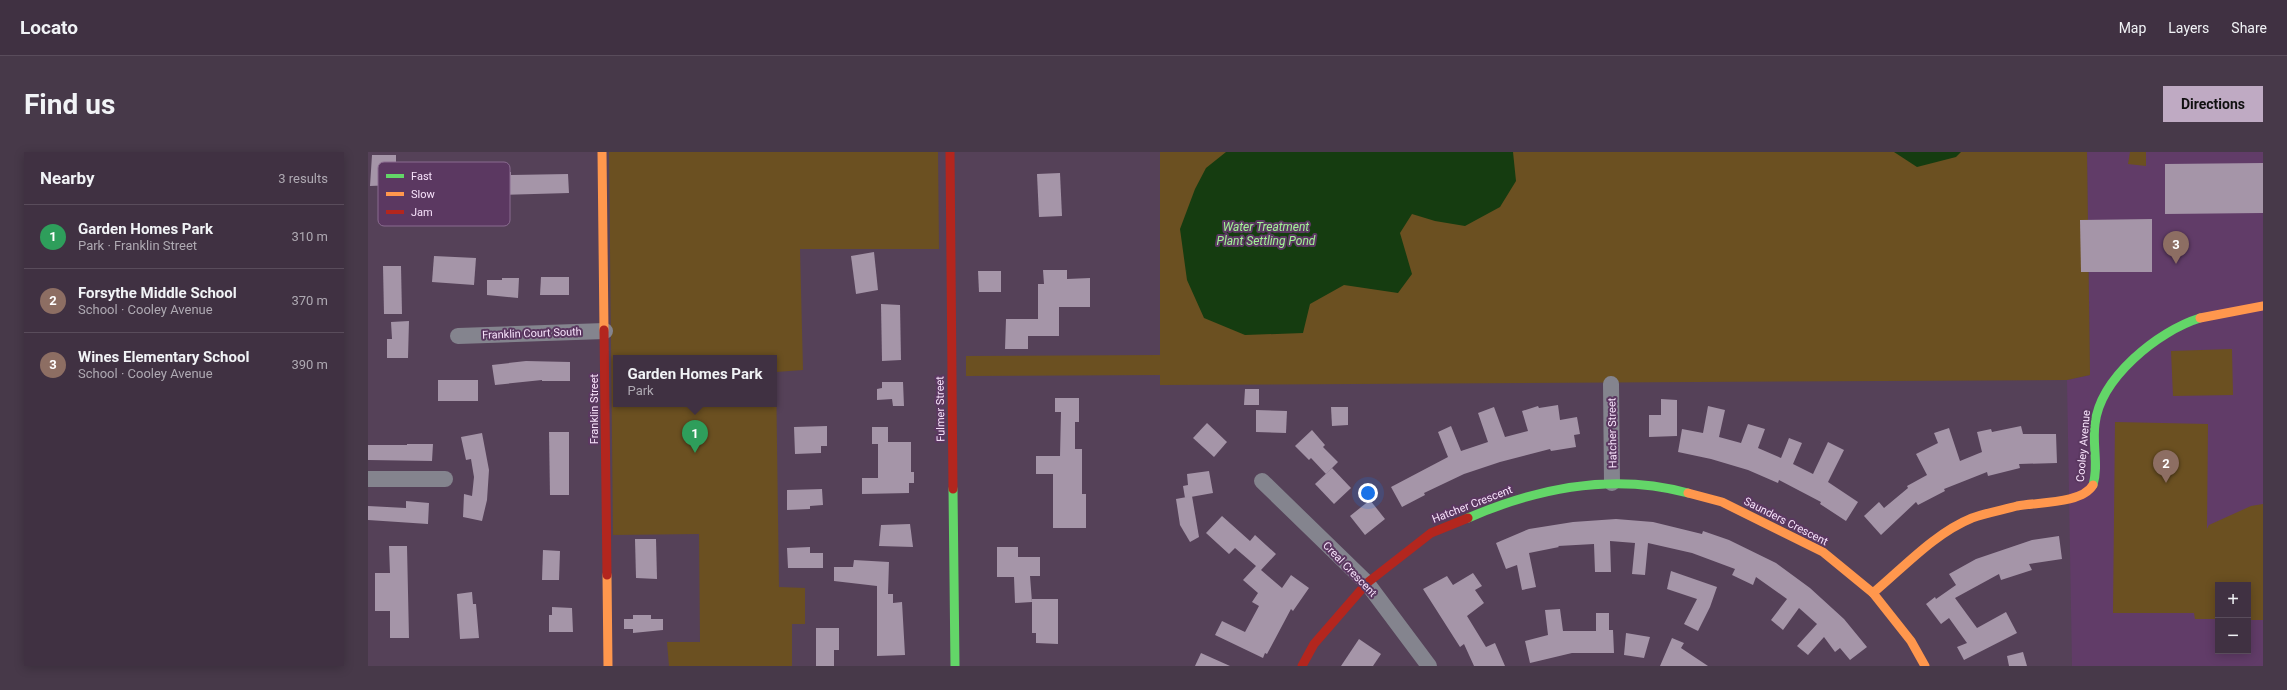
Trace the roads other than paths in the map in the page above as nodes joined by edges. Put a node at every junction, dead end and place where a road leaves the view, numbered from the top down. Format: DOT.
graph roads {
  1 [pos="602,152"];
  2 [pos="950,152"];
  3 [pos="2263,306"];
  4 [pos="605,331"];
  5 [pos="458,336"];
  6 [pos="1611,384"];
  7 [pos="368,479"];
  8 [pos="445,479"];
  9 [pos="1262,480"];
  10 [pos="1612,483"];
  11 [pos="1367,583"];
  12 [pos="1873,593"];
  13 [pos="608,666"];
  14 [pos="955,666"];
  15 [pos="1302,666"];
  16 [pos="1429,666"];
  17 [pos="1926,666"];
  1 -- 4 [label="street, Franklin Street"];
  2 -- 14 [label="street, Fulmer Street"];
  3 -- 12 [label="street, Cooley Avenue"];
  4 -- 5 [label="street, Franklin Court South"];
  4 -- 13 [label="street, Franklin Street"];
  6 -- 10 [label="street, Hatcher Street"];
  7 -- 8 [label="street"];
  9 -- 11 [label="street, Creal Crescent"];
  10 -- 11 [label="street, Hatcher Crescent"];
  10 -- 12 [label="street, Saunders Crescent"];
  11 -- 15 [label="street, Hatcher Crescent"];
  11 -- 16 [label="street, Creal Crescent"];
  12 -- 17 [label="street, Saunders Crescent"];
}
